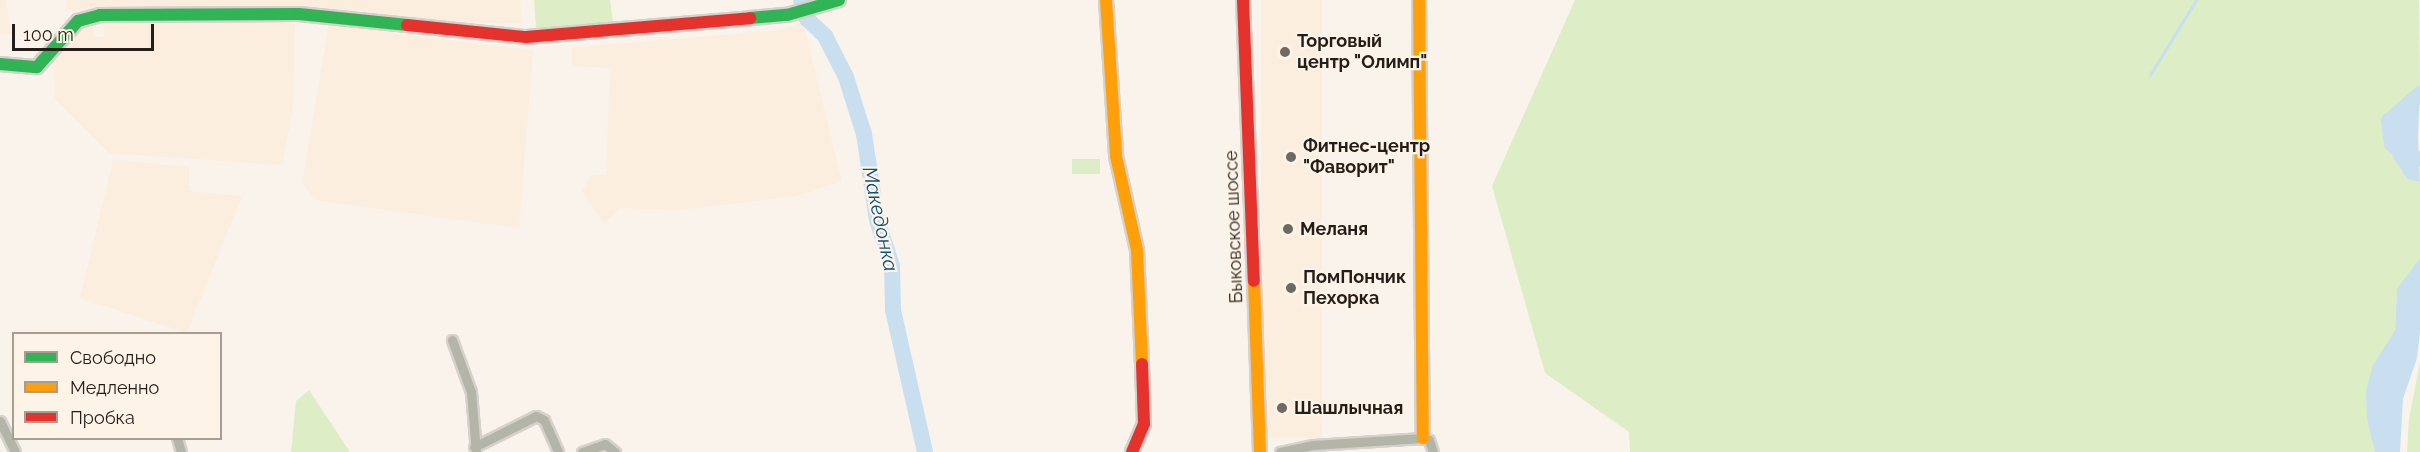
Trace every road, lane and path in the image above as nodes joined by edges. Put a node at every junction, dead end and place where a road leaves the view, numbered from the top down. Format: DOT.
graph roads {
  1 [pos="838,0"];
  2 [pos="1106,0"];
  3 [pos="1243,0"];
  4 [pos="1419,0"];
  5 [pos="0,64"];
  6 [pos="452,340"];
  7 [pos="0,421"];
  8 [pos="1430,445"];
  9 [pos="475,449"];
  10 [pos="15,452"];
  11 [pos="558,452"];
  12 [pos="582,452"];
  13 [pos="615,452"];
  14 [pos="1132,452"];
  15 [pos="1260,452"];
  16 [pos="1280,452"];
  1 -- 5 [label="street"];
  2 -- 14 [label="street"];
  3 -- 15 [label="street, Быковское шоссе"];
  4 -- 8 [label="street"];
  6 -- 9 [label="street"];
  7 -- 10 [label="street"];
  8 -- 16 [label="street"];
  9 -- 11 [label="street"];
  12 -- 13 [label="street"];
}
